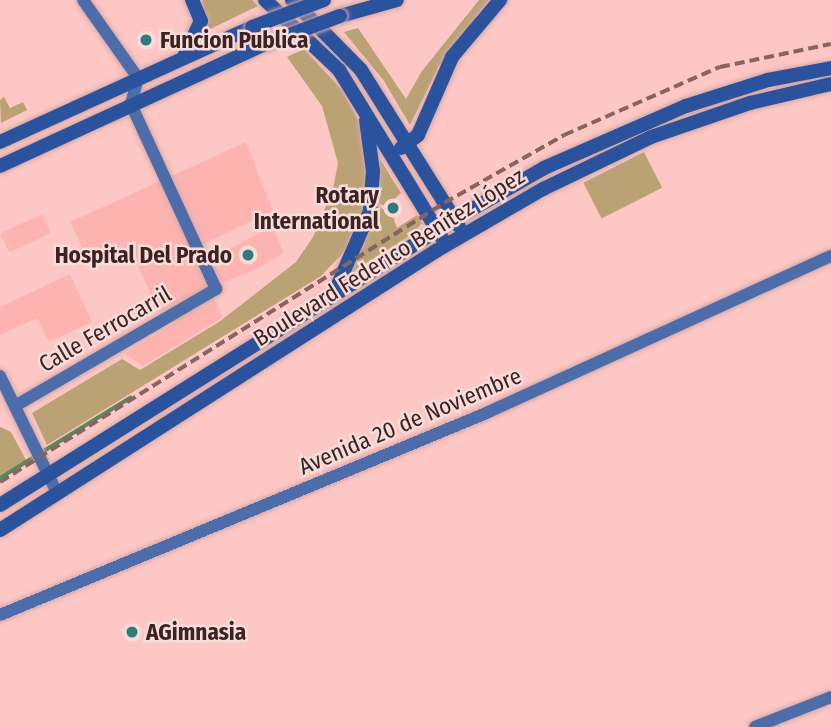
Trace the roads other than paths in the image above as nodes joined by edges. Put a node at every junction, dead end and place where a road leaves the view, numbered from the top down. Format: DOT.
graph roads {
  1 [pos="83,0"];
  2 [pos="192,0"];
  3 [pos="265,0"];
  4 [pos="292,0"];
  5 [pos="325,0"];
  6 [pos="397,0"];
  7 [pos="500,0"];
  8 [pos="184,57"];
  9 [pos="831,60"];
  10 [pos="831,68"];
  11 [pos="803,72"];
  12 [pos="138,78"];
  13 [pos="831,86"];
  14 [pos="131,104"];
  15 [pos="363,109"];
  16 [pos="0,142"];
  17 [pos="383,144"];
  18 [pos="407,145"];
  19 [pos="0,166"];
  20 [pos="455,219"];
  21 [pos="437,230"];
  22 [pos="463,234"];
  23 [pos="446,244"];
  24 [pos="831,256"];
  25 [pos="333,296"];
  26 [pos="0,376"];
  27 [pos="15,407"];
  28 [pos="48,476"];
  29 [pos="57,493"];
  30 [pos="0,505"];
  31 [pos="0,530"];
  32 [pos="0,615"];
  33 [pos="831,696"];
  34 [pos="755,727"];
  1 -- 12 [label="main road"];
  2 -- 8 [label="main road"];
  3 -- 15 [label="main road"];
  4 -- 18 [label="main road"];
  5 -- 8 [label="main road, bridge"];
  6 -- 14 [label="main road, bridge"];
  7 -- 18 [label="main road"];
  8 -- 12 [label="main road"];
  9 -- 11 [label="main road"];
  10 -- 11 [label="main road, Boulevard Federico Benítez López"];
  11 -- 20 [label="main road, Boulevard Federico Benítez López"];
  12 -- 14 [label="main road"];
  12 -- 16 [label="main road"];
  13 -- 22 [label="main road, Boulevard Federico Benítez López"];
  14 -- 19 [label="main road"];
  14 -- 27 [label="main road, Calle Ferrocarril"];
  15 -- 17 [label="main road"];
  15 -- 25 [label="main road"];
  17 -- 18 [label="main road"];
  17 -- 21 [label="main road"];
  18 -- 20 [label="main road"];
  20 -- 21 [label="main road, Boulevard Federico Benítez López"];
  20 -- 22 [label="main road"];
  21 -- 23 [label="main road"];
  21 -- 25 [label="main road, Boulevard Federico Benítez López"];
  22 -- 23 [label="main road, Boulevard Federico Benítez López"];
  23 -- 29 [label="main road, Boulevard Federico Benítez López"];
  24 -- 32 [label="main road, Avenida 20 de Noviembre"];
  25 -- 28 [label="main road, Boulevard Federico Benítez López"];
  26 -- 27 [label="main road"];
  27 -- 28 [label="main road"];
  28 -- 29 [label="main road"];
  28 -- 30 [label="main road, Boulevard Federico Benítez López"];
  29 -- 31 [label="main road, Boulevard Federico Benítez López"];
  33 -- 34 [label="main road"];
}
